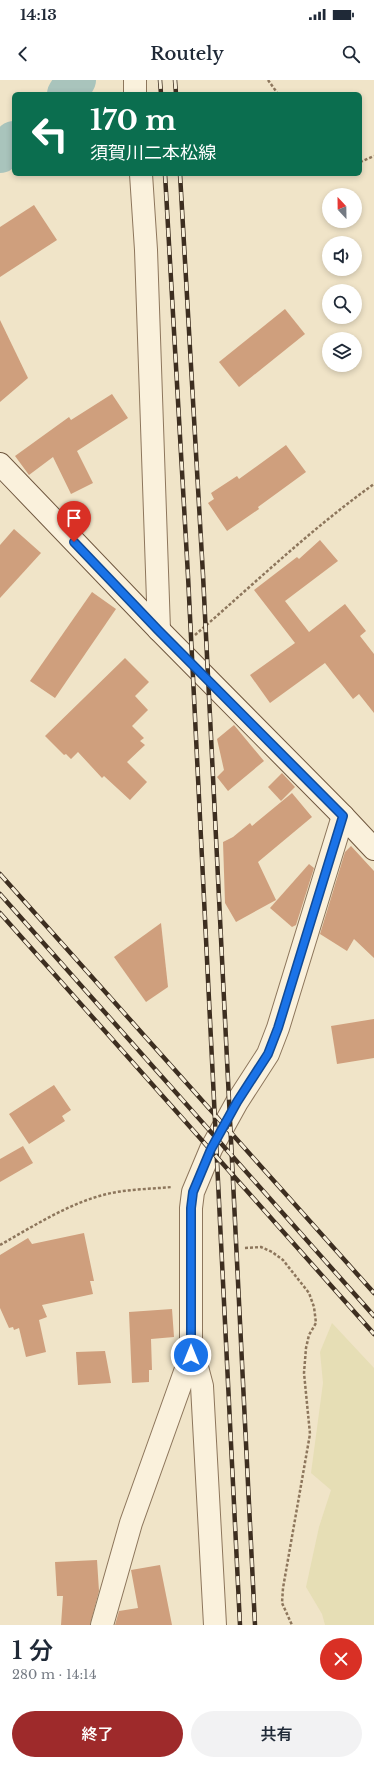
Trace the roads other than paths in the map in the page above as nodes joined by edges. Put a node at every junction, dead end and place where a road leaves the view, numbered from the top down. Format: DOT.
graph roads {
  1 [pos="135,80"];
  2 [pos="136,92"];
  3 [pos="141,176"];
  4 [pos="0,464"];
  5 [pos="158,630"];
  6 [pos="343,816"];
  7 [pos="374,849"];
  8 [pos="191,1355"];
  9 [pos="102,1625"];
  10 [pos="215,1625"];
  1 -- 2 [label="street"];
  3 -- 5 [label="street"];
  4 -- 5 [label="street"];
  5 -- 6 [label="street"];
  6 -- 7 [label="street"];
  6 -- 8 [label="street"];
  8 -- 9 [label="street"];
  8 -- 10 [label="street"];
}
